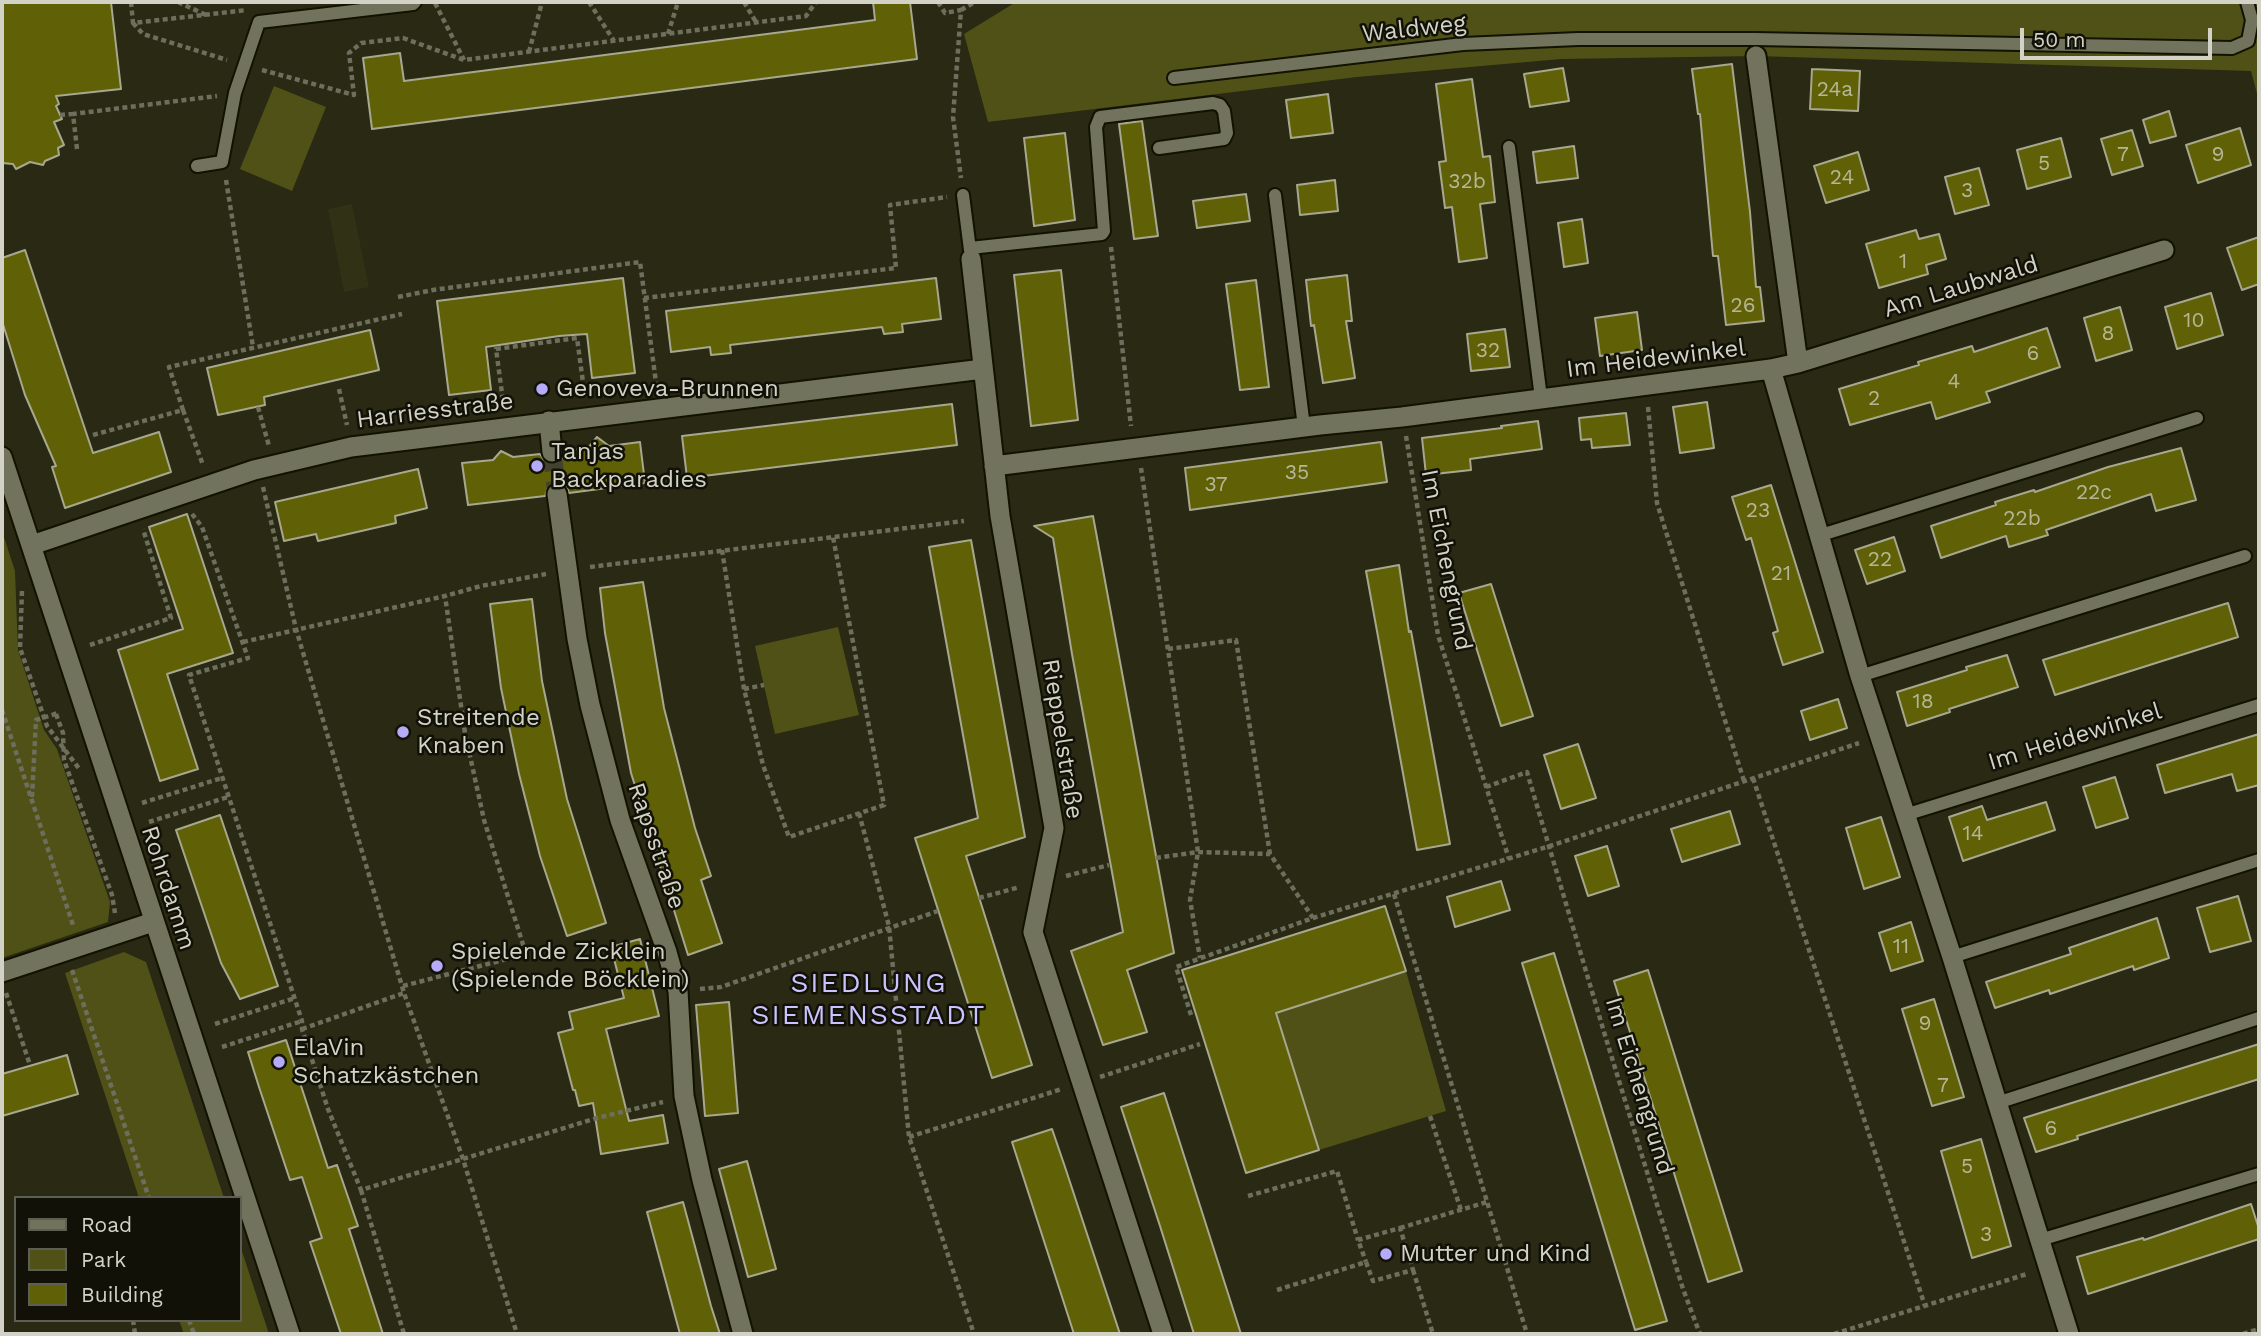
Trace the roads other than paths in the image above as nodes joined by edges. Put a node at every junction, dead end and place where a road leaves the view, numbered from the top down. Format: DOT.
graph roads {
  1 [pos="415,2"];
  2 [pos="2247,2"];
  3 [pos="1756,48"];
  4 [pos="1174,78"];
  5 [pos="1509,147"];
  6 [pos="1159,148"];
  7 [pos="197,166"];
  8 [pos="963,195"];
  9 [pos="1275,195"];
  10 [pos="2164,250"];
  11 [pos="970,253"];
  12 [pos="1798,363"];
  13 [pos="983,369"];
  14 [pos="1771,369"];
  15 [pos="1542,398"];
  16 [pos="2197,418"];
  17 [pos="548,421"];
  18 [pos="1304,427"];
  19 [pos="552,452"];
  20 [pos="2,457"];
  21 [pos="995,467"];
  22 [pos="557,494"];
  23 [pos="1818,536"];
  24 [pos="32,545"];
  25 [pos="2245,556"];
  26 [pos="1860,676"];
  27 [pos="2259,705"];
  28 [pos="1905,815"];
  29 [pos="2259,860"];
  30 [pos="153,922"];
  31 [pos="1952,957"];
  32 [pos="3,981"];
  33 [pos="2259,1018"];
  34 [pos="1997,1102"];
  35 [pos="2259,1174"];
  36 [pos="2040,1240"];
  37 [pos="290,1334"];
  38 [pos="743,1334"];
  39 [pos="1163,1334"];
  40 [pos="2069,1334"];
  1 -- 7 [label="lane"];
  2 -- 3 [label="lane, Waldweg"];
  3 -- 4 [label="lane, Waldweg"];
  3 -- 12 [label="street"];
  5 -- 15 [label="lane, Im Heidewinkel"];
  6 -- 11 [label="lane"];
  8 -- 11 [label="lane"];
  9 -- 18 [label="lane"];
  10 -- 12 [label="street, Am Laubwald"];
  11 -- 13 [label="street, Rieppelstraße"];
  12 -- 14 [label="street, Am Laubwald"];
  13 -- 17 [label="street, Harriesstraße"];
  13 -- 21 [label="street, Rieppelstraße"];
  14 -- 15 [label="street, Im Heidewinkel"];
  14 -- 23 [label="street, Im Heidewinkel"];
  15 -- 18 [label="street, Im Heidewinkel"];
  16 -- 23 [label="lane"];
  17 -- 19 [label="street"];
  17 -- 24 [label="street, Harriesstraße"];
  18 -- 21 [label="street, Im Heidewinkel"];
  20 -- 24 [label="street, Rohrdamm"];
  21 -- 39 [label="street, Rieppelstraße"];
  22 -- 38 [label="street, Rapsstraße"];
  23 -- 26 [label="street, Im Heidewinkel"];
  24 -- 30 [label="street, Rohrdamm"];
  25 -- 26 [label="lane"];
  26 -- 28 [label="street, Im Heidewinkel"];
  27 -- 28 [label="lane, Im Heidewinkel"];
  28 -- 31 [label="street, Im Heidewinkel"];
  29 -- 31 [label="lane"];
  30 -- 32 [label="street"];
  30 -- 37 [label="street, Rohrdamm"];
  31 -- 34 [label="street, Im Heidewinkel"];
  33 -- 34 [label="lane"];
  34 -- 36 [label="street, Im Heidewinkel"];
  35 -- 36 [label="lane"];
  36 -- 40 [label="street, Im Heidewinkel"];
}
